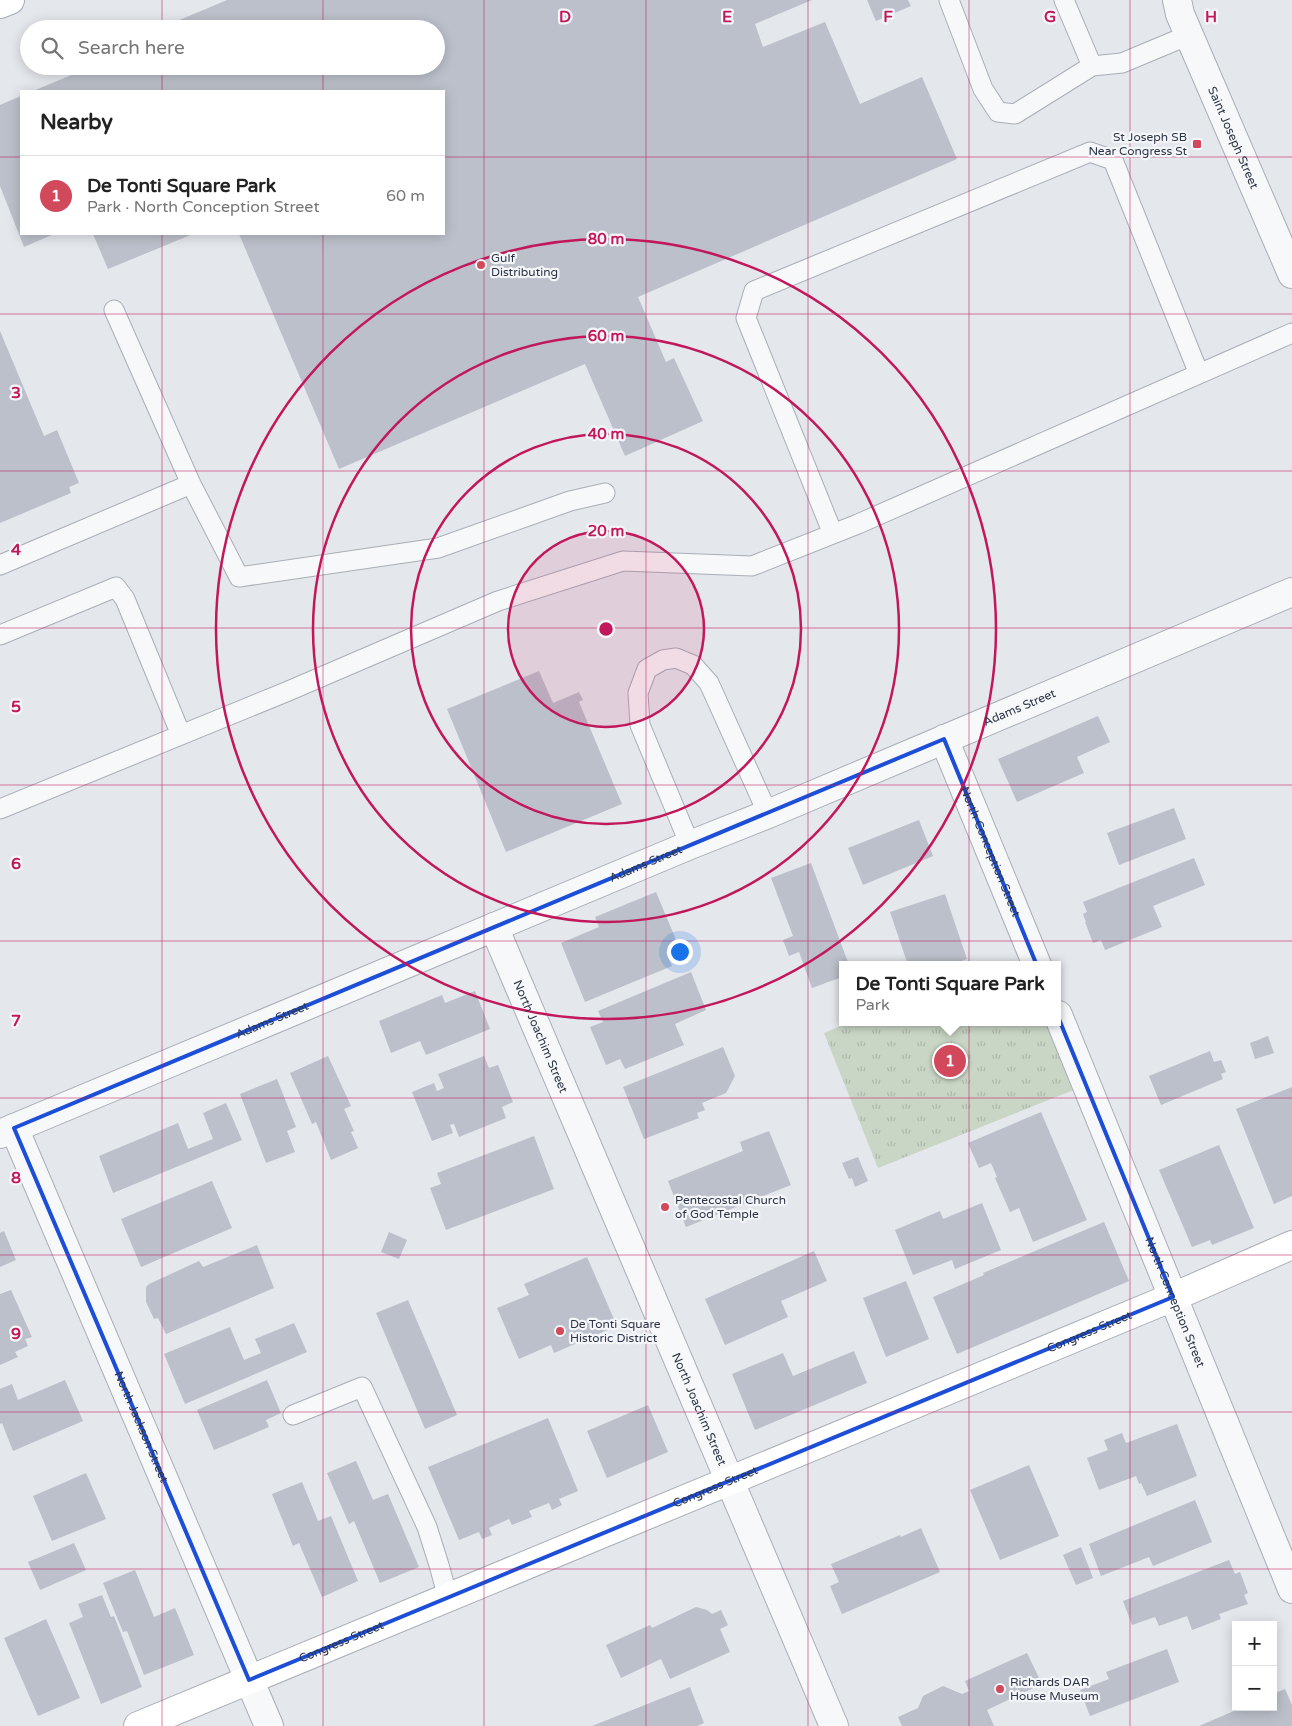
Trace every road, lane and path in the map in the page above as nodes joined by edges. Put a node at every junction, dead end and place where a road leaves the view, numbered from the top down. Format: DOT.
graph roads {
  1 [pos="10,0"];
  2 [pos="949,0"];
  3 [pos="1064,0"];
  4 [pos="1177,0"];
  5 [pos="0,4"];
  6 [pos="1189,35"];
  7 [pos="1092,66"];
  8 [pos="1292,274"];
  9 [pos="114,310"];
  10 [pos="1292,333"];
  11 [pos="1199,374"];
  12 [pos="191,484"];
  13 [pos="605,493"];
  14 [pos="833,534"];
  15 [pos="0,565"];
  16 [pos="1292,592"];
  17 [pos="0,635"];
  18 [pos="181,735"];
  19 [pos="944,739"];
  20 [pos="0,809"];
  21 [pos="768,814"];
  22 [pos="690,845"];
  23 [pos="494,927"];
  24 [pos="1035,961"];
  25 [pos="1061,1022"];
  26 [pos="7,1131"];
  27 [pos="1292,1245"];
  28 [pos="1173,1297"];
  29 [pos="293,1416"];
  30 [pos="729,1480"];
  31 [pos="1292,1589"];
  32 [pos="448,1598"];
  33 [pos="250,1680"];
  34 [pos="138,1726"];
  35 [pos="269,1726"];
  36 [pos="834,1726"];
  1 -- 5 [label="street"];
  2 -- 7 [label="lane"];
  3 -- 7 [label="lane"];
  4 -- 6 [label="street, Saint Joseph Street"];
  6 -- 7 [label="lane"];
  6 -- 8 [label="street, Saint Joseph Street"];
  9 -- 12 [label="lane"];
  10 -- 11 [label="lane"];
  11 -- 14 [label="lane"];
  11 -- 14 [label="lane"];
  12 -- 13 [label="lane"];
  12 -- 15 [label="lane"];
  14 -- 18 [label="lane"];
  16 -- 19 [label="street, Adams Street"];
  17 -- 18 [label="lane"];
  18 -- 20 [label="lane"];
  19 -- 21 [label="street, Adams Street"];
  19 -- 24 [label="street, North Conception Street"];
  21 -- 22 [label="street, Adams Street"];
  21 -- 22 [label="lane"];
  22 -- 23 [label="street, Adams Street"];
  23 -- 26 [label="street, Adams Street"];
  23 -- 30 [label="street, North Joachim Street"];
  25 -- 28 [label="street, North Conception Street"];
  26 -- 33 [label="street, North Jackson Street"];
  27 -- 28 [label="street, Congress Street"];
  28 -- 30 [label="street, Congress Street"];
  28 -- 31 [label="street, North Conception Street"];
  29 -- 32 [label="lane"];
  30 -- 32 [label="street, Congress Street"];
  30 -- 36 [label="street, North Joachim Street"];
  32 -- 33 [label="street, Congress Street"];
  33 -- 34 [label="street, Congress Street"];
  33 -- 35 [label="street, North Jackson Street"];
}
